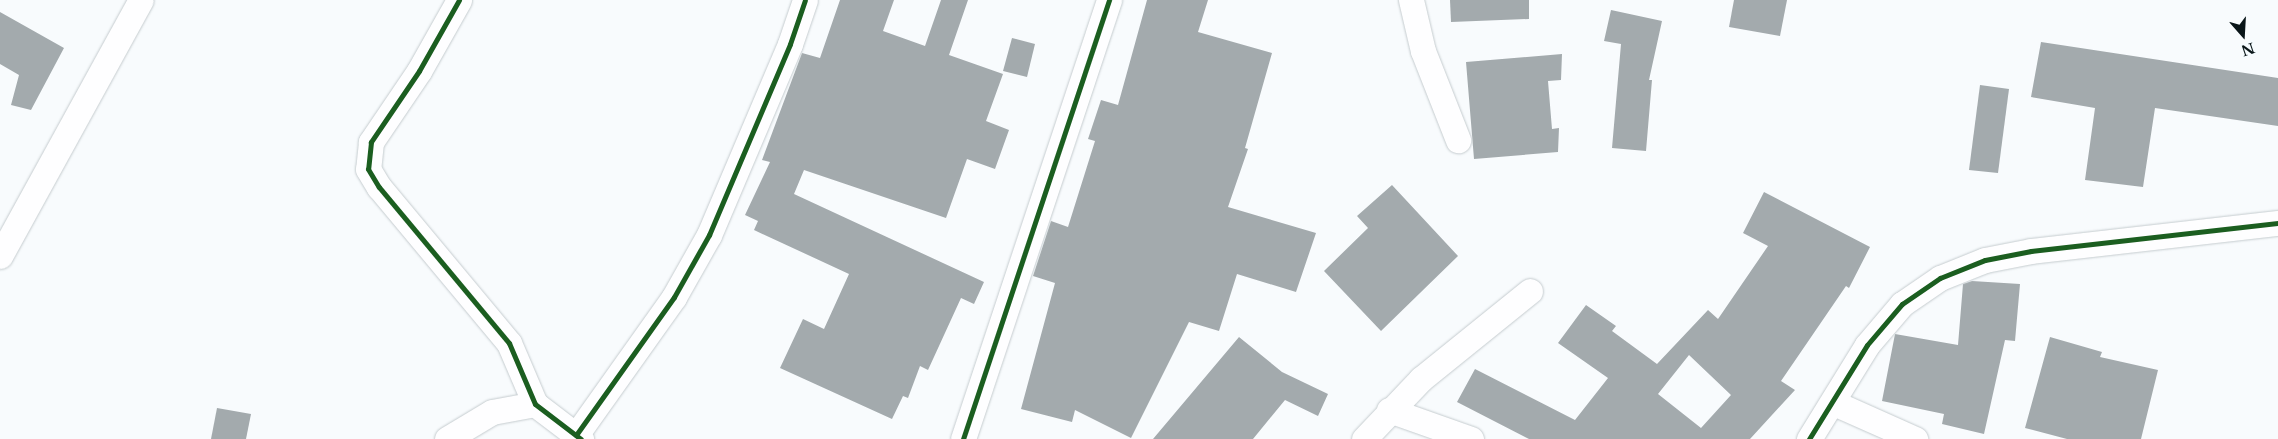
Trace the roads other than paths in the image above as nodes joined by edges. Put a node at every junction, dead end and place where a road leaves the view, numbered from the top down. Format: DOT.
graph roads {
  1 [pos="141,0"];
  2 [pos="459,0"];
  3 [pos="805,0"];
  4 [pos="1109,0"];
  5 [pos="1410,0"];
  6 [pos="1458,140"];
  7 [pos="2278,223"];
  8 [pos="0,256"];
  9 [pos="1530,291"];
  10 [pos="1834,403"];
  11 [pos="535,404"];
  12 [pos="1389,410"];
  13 [pos="579,437"];
  14 [pos="447,439"];
  15 [pos="963,439"];
  16 [pos="1364,439"];
  17 [pos="1472,439"];
  18 [pos="1809,439"];
  19 [pos="1914,439"];
  1 -- 8 [label="street"];
  2 -- 11 [label="street"];
  3 -- 13 [label="street"];
  4 -- 15 [label="street"];
  5 -- 6 [label="street"];
  7 -- 10 [label="street"];
  9 -- 12 [label="street"];
  10 -- 18 [label="street"];
  10 -- 19 [label="street"];
  11 -- 13 [label="street"];
  11 -- 14 [label="street"];
  12 -- 16 [label="street"];
  12 -- 17 [label="street"];
}
